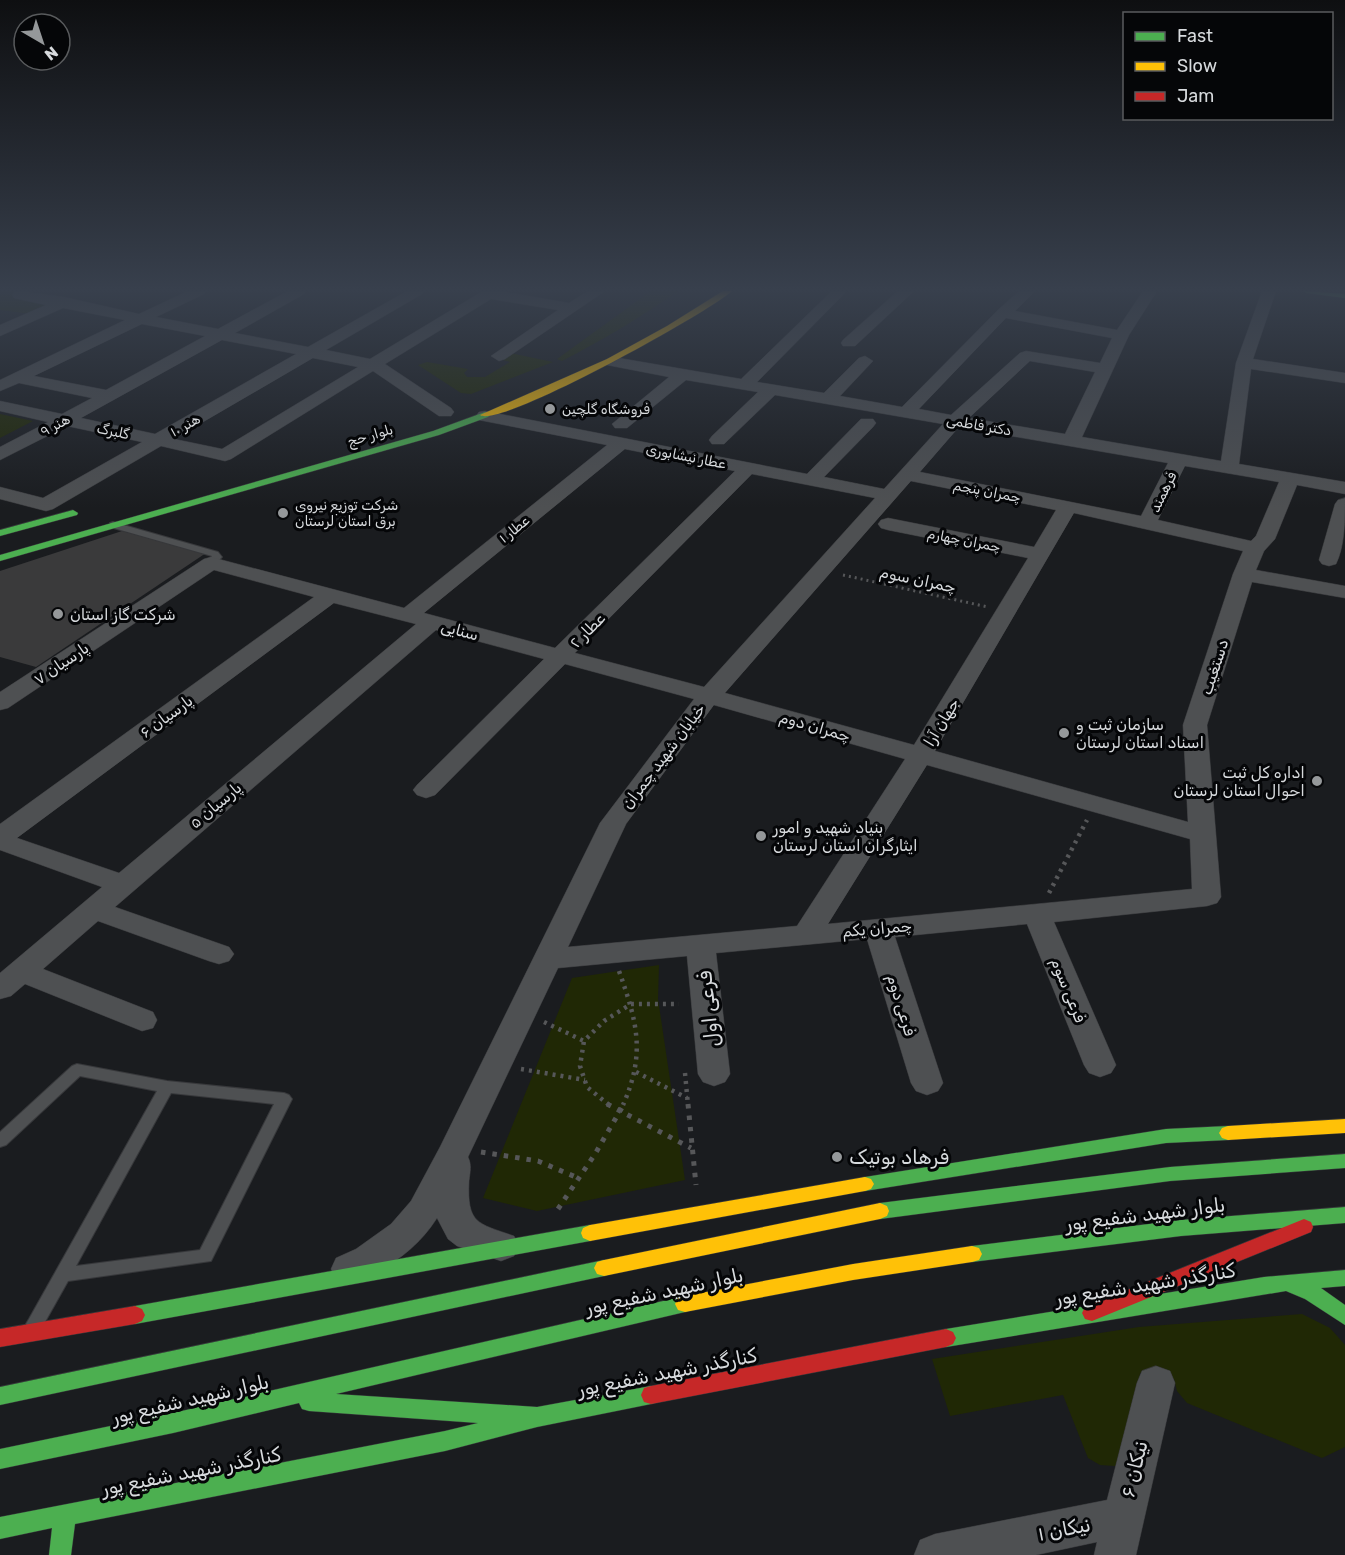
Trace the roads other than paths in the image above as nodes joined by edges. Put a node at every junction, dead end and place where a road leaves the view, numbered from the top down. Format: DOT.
graph roads {
  1 [pos="1244,363"];
  2 [pos="48,364"];
  3 [pos="166,364"];
  4 [pos="294,364"];
  5 [pos="368,364"];
  6 [pos="609,364"];
  7 [pos="622,364"];
  8 [pos="766,364"];
  9 [pos="863,364"];
  10 [pos="954,364"];
  11 [pos="1018,364"];
  12 [pos="1072,364"];
  13 [pos="1108,364"];
  14 [pos="1248,364"];
  15 [pos="375,365"];
  16 [pos="1105,369"];
  17 [pos="683,374"];
  18 [pos="18,378"];
  19 [pos="1345,378"];
  20 [pos="744,385"];
  21 [pos="0,386"];
  22 [pos="771,390"];
  23 [pos="108,396"];
  24 [pos="828,399"];
  25 [pos="0,406"];
  26 [pos="450,410"];
  27 [pos="906,413"];
  28 [pos="485,416"];
  29 [pos="422,418"];
  30 [pos="65,420"];
  31 [pos="955,421"];
  32 [pos="867,423"];
  33 [pos="621,433"];
  34 [pos="718,440"];
  35 [pos="158,441"];
  36 [pos="1071,441"];
  37 [pos="0,454"];
  38 [pos="1179,460"];
  39 [pos="748,468"];
  40 [pos="1229,468"];
  41 [pos="906,475"];
  42 [pos="234,477"];
  43 [pos="1290,479"];
  44 [pos="811,480"];
  45 [pos="255,484"];
  46 [pos="1345,488"];
  47 [pos="0,493"];
  48 [pos="887,495"];
  49 [pos="1345,504"];
  50 [pos="1068,506"];
  51 [pos="89,509"];
  52 [pos="888,524"];
  53 [pos="1148,524"];
  54 [pos="112,525"];
  55 [pos="0,533"];
  56 [pos="1255,548"];
  57 [pos="1041,555"];
  58 [pos="0,558"];
  59 [pos="1329,560"];
  60 [pos="211,563"];
  61 [pos="1244,574"];
  62 [pos="1345,592"];
  63 [pos="331,595"];
  64 [pos="407,616"];
  65 [pos="432,622"];
  66 [pos="560,656"];
  67 [pos="709,696"];
  68 [pos="0,703"];
  69 [pos="921,756"];
  70 [pos="426,790"];
  71 [pos="1203,834"];
  72 [pos="0,837"];
  73 [pos="0,841"];
  74 [pos="122,884"];
  75 [pos="1207,897"];
  76 [pos="93,909"];
  77 [pos="1037,915"];
  78 [pos="878,928"];
  79 [pos="807,934"];
  80 [pos="701,945"];
  81 [pos="219,954"];
  82 [pos="546,959"];
  83 [pos="10,980"];
  84 [pos="142,1020"];
  85 [pos="1100,1065"];
  86 [pos="714,1074"];
  87 [pos="927,1083"];
  88 [pos="167,1087"];
  89 [pos="1345,1126"];
  90 [pos="0,1141"];
  91 [pos="456,1148"];
  92 [pos="1345,1161"];
  93 [pos="1338,1216"];
  94 [pos="524,1245"];
  95 [pos="62,1275"];
  96 [pos="1345,1278"];
  97 [pos="320,1283"];
  98 [pos="1289,1284"];
  99 [pos="1092,1312"];
  100 [pos="1345,1316"];
  101 [pos="30,1333"];
  102 [pos="0,1338"];
  103 [pos="1156,1383"];
  104 [pos="0,1396"];
  105 [pos="274,1400"];
  106 [pos="537,1417"];
  107 [pos="0,1460"];
  108 [pos="65,1516"];
  109 [pos="0,1528"];
  110 [pos="1119,1536"];
  111 [pos="60,1555"];
  112 [pos="935,1555"];
  1 -- 40 [label="street"];
  2 -- 18 [label="street"];
  3 -- 23 [label="street, هنر ۹"];
  4 -- 35 [label="street, هنر ۱۰"];
  5 -- 15 [label="street"];
  6 -- 28 [label="main road, بلوار حج"];
  7 -- 17 [label="street, دکتر فاطمی"];
  8 -- 20 [label="street"];
  9 -- 24 [label="street"];
  10 -- 27 [label="street"];
  11 -- 31 [label="street, خیابان شهید چمران"];
  12 -- 16 [label="street, خیابان شهید چمران"];
  13 -- 16 [label="street"];
  14 -- 19 [label="street"];
  15 -- 26 [label="street"];
  15 -- 35 [label="street, گلبرگ"];
  16 -- 36 [label="street"];
  17 -- 20 [label="street, دکتر فاطمی"];
  17 -- 33 [label="street, عطار ۱"];
  18 -- 21 [label="street"];
  18 -- 23 [label="street"];
  20 -- 22 [label="street, دکتر فاطمی"];
  22 -- 24 [label="street, دکتر فاطمی"];
  22 -- 34 [label="street"];
  23 -- 30 [label="street, هنر ۹"];
  24 -- 27 [label="street, دکتر فاطمی"];
  25 -- 30 [label="street, گلبرگ"];
  26 -- 29 [label="main road"];
  27 -- 31 [label="street, دکتر فاطمی"];
  28 -- 33 [label="street, عطار نیشابوری"];
  28 -- 45 [label="main road, بلوار حج"];
  30 -- 35 [label="street, گلبرگ"];
  30 -- 37 [label="street, هنر ۹"];
  31 -- 36 [label="street, دکتر فاطمی"];
  31 -- 41 [label="street, خیابان شهید چمران"];
  32 -- 44 [label="street"];
  33 -- 39 [label="street, عطار نیشابوری"];
  33 -- 64 [label="street, عطار ۱"];
  35 -- 47 [label="street, هنر ۱۰"];
  36 -- 38 [label="street, دکتر فاطمی"];
  38 -- 40 [label="street, دکتر فاطمی"];
  38 -- 53 [label="street, فرهمند"];
  39 -- 44 [label="street, عطار نیشابوری"];
  39 -- 66 [label="street, عطار ۲"];
  40 -- 43 [label="street, دکتر فاطمی"];
  41 -- 48 [label="street, خیابان شهید چمران"];
  41 -- 50 [label="street, چمران پنجم"];
  42 -- 45 [label="main road"];
  43 -- 46 [label="street, دکتر فاطمی"];
  43 -- 56 [label="street, دستغیب"];
  44 -- 48 [label="street, عطار نیشابوری"];
  45 -- 54 [label="main road, بلوار حج"];
  48 -- 67 [label="street, خیابان شهید چمران"];
  49 -- 59 [label="street"];
  50 -- 53 [label="street, چمران پنجم"];
  50 -- 57 [label="street, جهان آرا"];
  51 -- 55 [label="main road"];
  52 -- 57 [label="street, چمران چهارم"];
  53 -- 56 [label="street, چمران پنجم"];
  54 -- 58 [label="main road, بلوار حج"];
  54 -- 60 [label="lane"];
  56 -- 61 [label="street, دستغیب"];
  57 -- 69 [label="street, جهان آرا"];
  60 -- 63 [label="street, سنایی"];
  60 -- 68 [label="street, پارسیان ۷"];
  61 -- 62 [label="street"];
  61 -- 71 [label="street, دستغیب"];
  63 -- 64 [label="street, سنایی"];
  63 -- 72 [label="street, پارسیان ۶"];
  64 -- 65 [label="street, سنایی"];
  65 -- 66 [label="street, سنایی"];
  65 -- 74 [label="street, پارسیان ۵"];
  66 -- 67 [label="street, سنایی"];
  66 -- 70 [label="street, عطار ۲"];
  67 -- 69 [label="street, چمران دوم"];
  67 -- 82 [label="street, خیابان شهید چمران"];
  69 -- 71 [label="street, چمران دوم"];
  69 -- 79 [label="street, جهان آرا"];
  71 -- 75 [label="street, دستغیب"];
  73 -- 74 [label="street"];
  74 -- 76 [label="street, پارسیان ۵"];
  75 -- 77 [label="street, چمران یکم"];
  76 -- 81 [label="street"];
  76 -- 83 [label="street, پارسیان ۵"];
  77 -- 78 [label="street, چمران یکم"];
  77 -- 85 [label="street, فرعی سوم"];
  78 -- 79 [label="street, چمران یکم"];
  78 -- 87 [label="street, فرعی دوم"];
  79 -- 80 [label="street, چمران یکم"];
  80 -- 82 [label="street, چمران یکم"];
  80 -- 86 [label="street, فرعی اول"];
  82 -- 91 [label="street, خیابان شهید چمران"];
  83 -- 84 [label="street"];
  88 -- 90 [label="lane"];
  88 -- 95 [label="lane"];
  88 -- 95 [label="lane"];
  89 -- 94 [label="main road"];
  91 -- 94 [label="street"];
  91 -- 97 [label="street, خیابان شهید چمران"];
  92 -- 104 [label="main road, بلوار شهید شفیع پور"];
  93 -- 99 [label="main road"];
  93 -- 105 [label="main road, بلوار شهید شفیع پور"];
  94 -- 97 [label="main road"];
  95 -- 101 [label="lane"];
  96 -- 98 [label="main road, کنارگذر شهید شفیع پور"];
  97 -- 101 [label="main road"];
  98 -- 99 [label="main road, کنارگذر شهید شفیع پور"];
  98 -- 100 [label="main road"];
  99 -- 106 [label="main road, کنارگذر شهید شفیع پور"];
  101 -- 102 [label="main road"];
  103 -- 110 [label="street, نیکان ۶"];
  105 -- 106 [label="main road"];
  105 -- 107 [label="main road, بلوار شهید شفیع پور"];
  106 -- 108 [label="main road, کنارگذر شهید شفیع پور"];
  108 -- 109 [label="main road, کنارگذر شهید شفیع پور"];
  108 -- 111 [label="main road"];
  110 -- 112 [label="street, نیکان ۱"];
}
